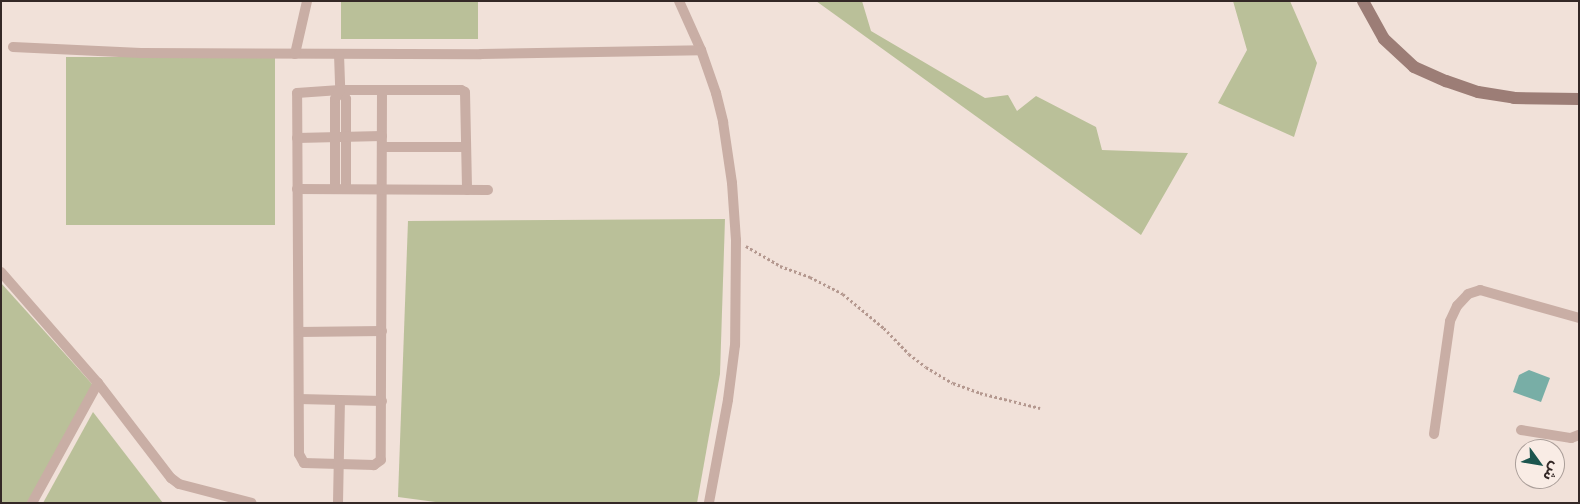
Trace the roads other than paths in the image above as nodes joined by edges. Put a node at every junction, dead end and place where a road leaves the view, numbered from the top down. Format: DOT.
graph roads {
  1 [pos="308,1"];
  2 [pos="679,1"];
  3 [pos="1363,1"];
  4 [pos="13,48"];
  5 [pos="701,50"];
  6 [pos="295,54"];
  7 [pos="339,54"];
  8 [pos="340,90"];
  9 [pos="382,90"];
  10 [pos="1579,99"];
  11 [pos="382,136"];
  12 [pos="334,137"];
  13 [pos="346,137"];
  14 [pos="297,138"];
  15 [pos="382,147"];
  16 [pos="466,147"];
  17 [pos="297,189"];
  18 [pos="341,189"];
  19 [pos="382,190"];
  20 [pos="467,190"];
  21 [pos="488,190"];
  22 [pos="1,272"];
  23 [pos="1579,318"];
  24 [pos="382,331"];
  25 [pos="299,332"];
  26 [pos="98,383"];
  27 [pos="299,399"];
  28 [pos="340,400"];
  29 [pos="382,401"];
  30 [pos="1521,430"];
  31 [pos="1434,434"];
  32 [pos="1579,435"];
  33 [pos="340,465"];
  34 [pos="229,501"];
  35 [pos="32,503"];
  36 [pos="252,503"];
  37 [pos="338,503"];
  38 [pos="709,503"];
  1 -- 6 [label="street"];
  2 -- 5 [label="street"];
  3 -- 10 [label="street"];
  4 -- 6 [label="street"];
  5 -- 7 [label="street"];
  5 -- 38 [label="street"];
  6 -- 7 [label="street"];
  7 -- 8 [label="street"];
  8 -- 9 [label="street"];
  8 -- 12 [label="street"];
  8 -- 13 [label="street"];
  8 -- 14 [label="street"];
  9 -- 11 [label="street"];
  9 -- 16 [label="street"];
  11 -- 13 [label="street"];
  11 -- 15 [label="street"];
  12 -- 13 [label="street"];
  12 -- 14 [label="street"];
  12 -- 18 [label="street"];
  13 -- 18 [label="street"];
  14 -- 17 [label="street"];
  15 -- 16 [label="street"];
  15 -- 19 [label="street"];
  16 -- 20 [label="street"];
  17 -- 18 [label="street"];
  17 -- 25 [label="street"];
  18 -- 19 [label="street"];
  19 -- 20 [label="street"];
  19 -- 24 [label="street"];
  20 -- 21 [label="street"];
  22 -- 26 [label="street"];
  23 -- 31 [label="street"];
  24 -- 25 [label="street"];
  24 -- 29 [label="street"];
  25 -- 27 [label="street"];
  26 -- 34 [label="street"];
  26 -- 35 [label="street"];
  27 -- 28 [label="street"];
  27 -- 33 [label="street"];
  28 -- 29 [label="street"];
  28 -- 33 [label="street"];
  29 -- 33 [label="street"];
  30 -- 32 [label="street"];
  33 -- 37 [label="street"];
  34 -- 36 [label="street"];
}
